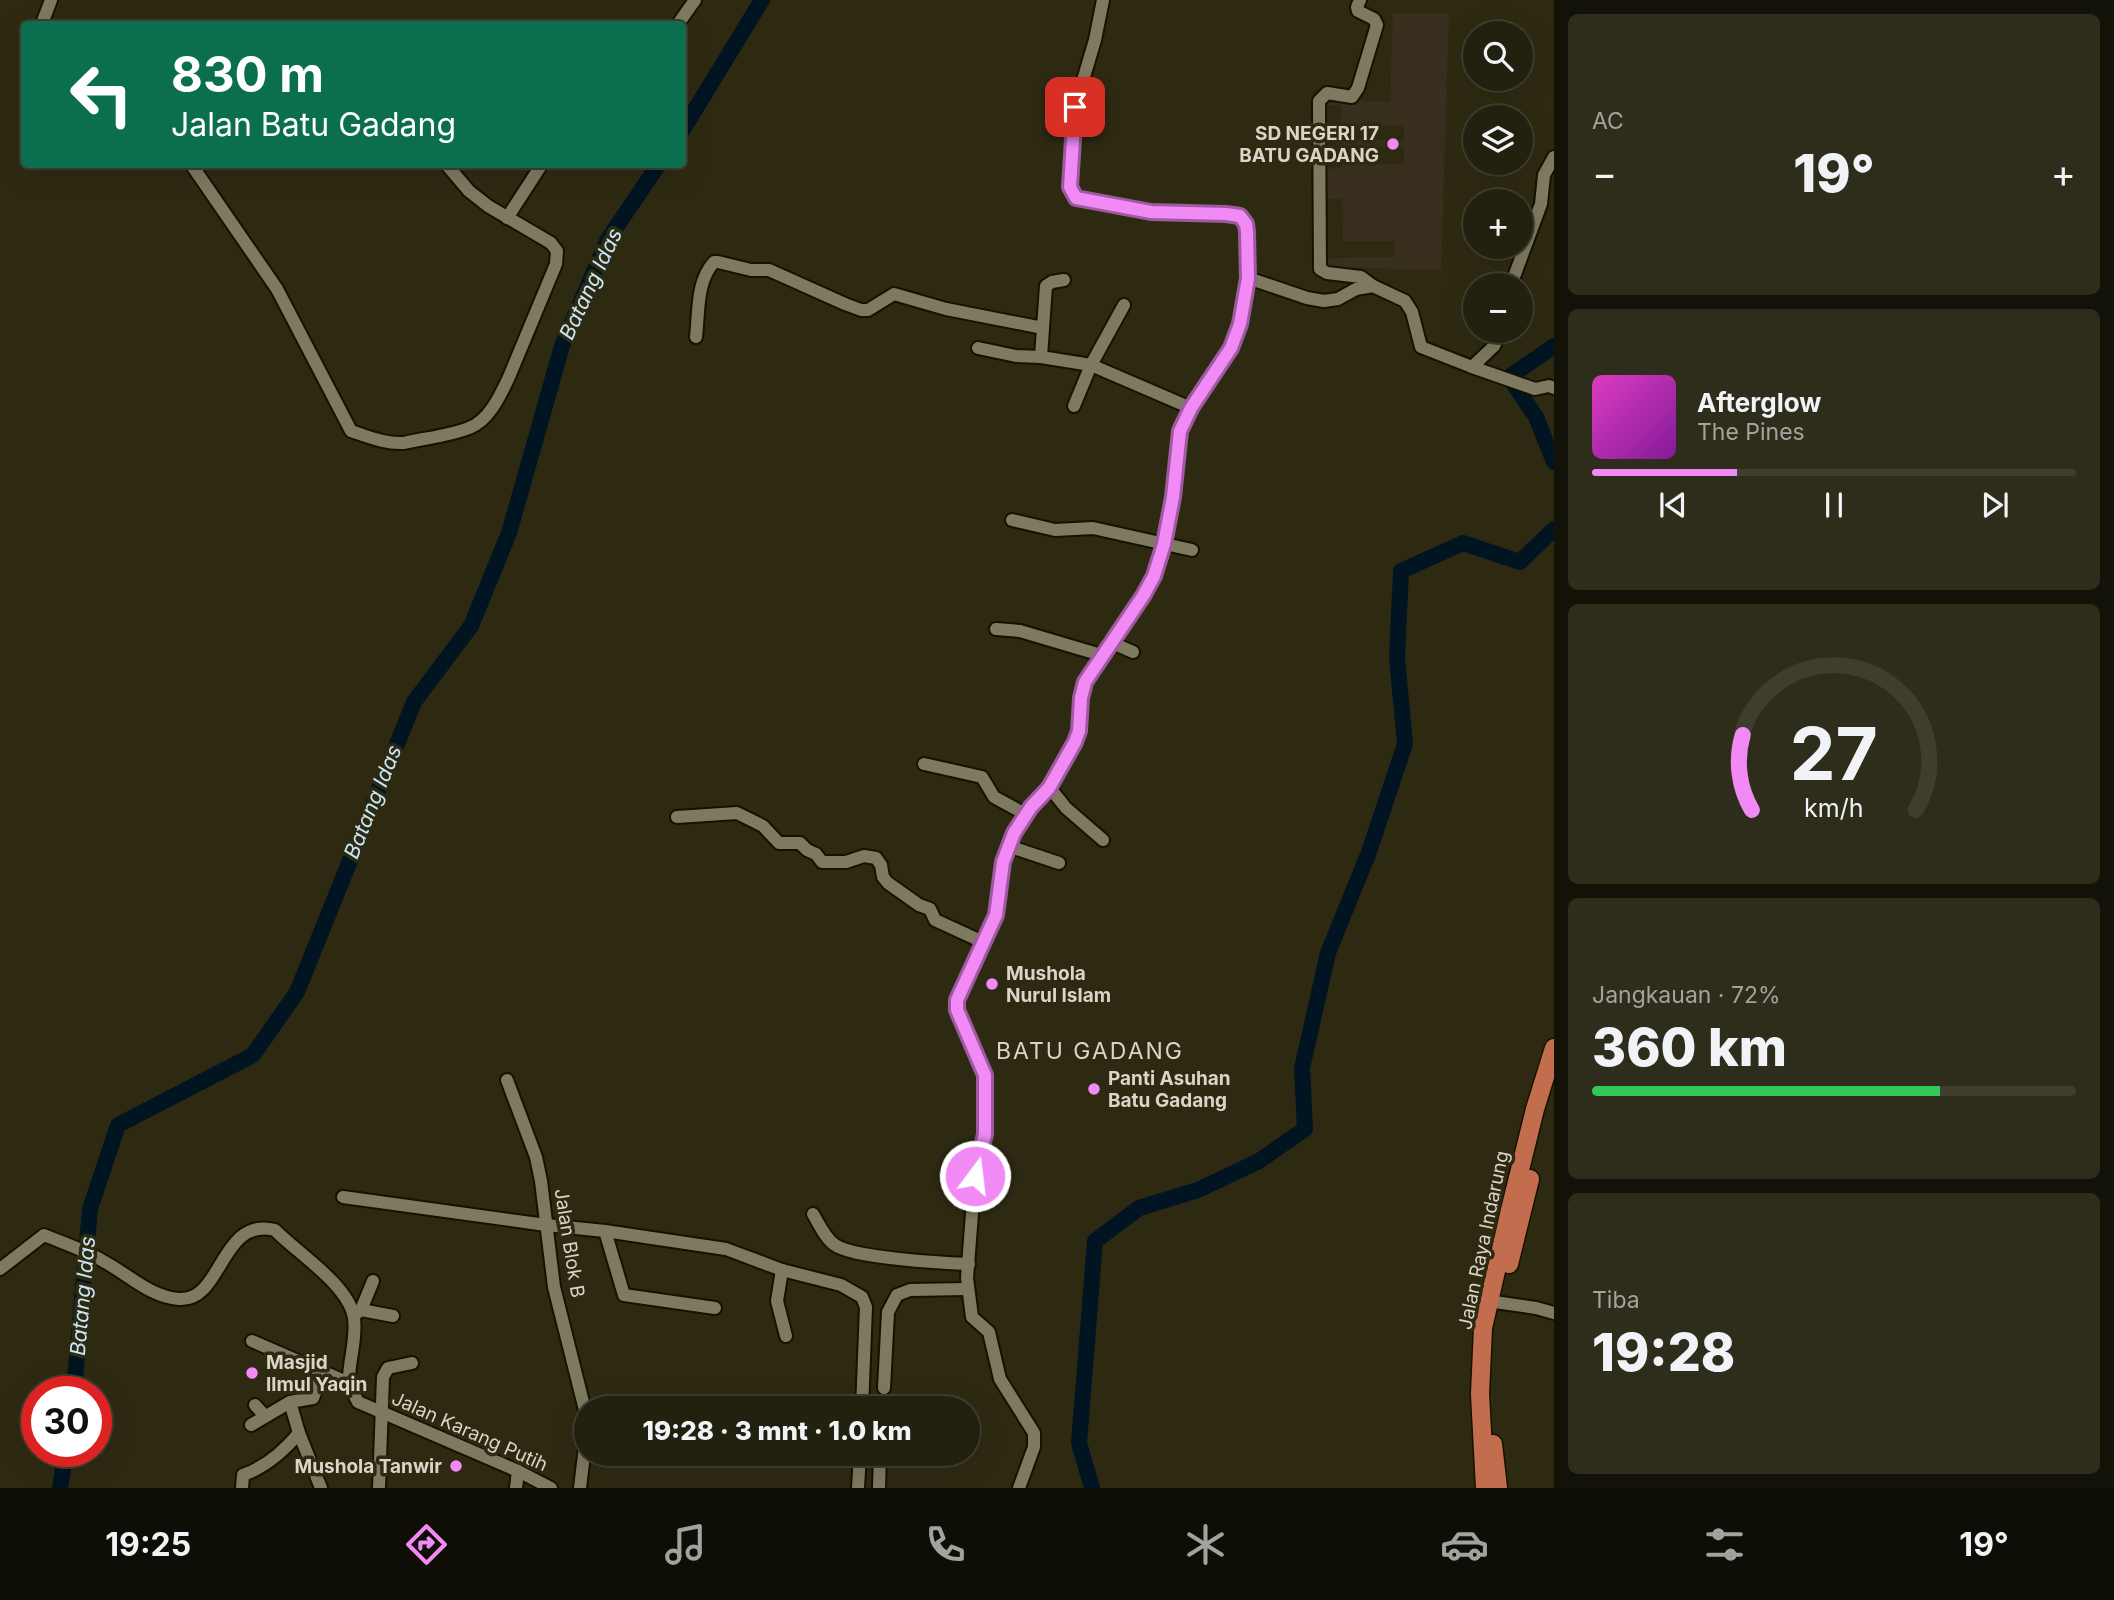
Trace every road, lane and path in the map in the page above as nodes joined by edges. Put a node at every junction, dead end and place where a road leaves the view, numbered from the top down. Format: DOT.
graph roads {
  1 [pos="51,0"];
  2 [pos="695,0"];
  3 [pos="1103,0"];
  4 [pos="1360,0"];
  5 [pos="46,21"];
  6 [pos="680,21"];
  7 [pos="1554,157"];
  8 [pos="194,168"];
  9 [pos="450,168"];
  10 [pos="539,168"];
  11 [pos="507,218"];
  12 [pos="1515,273"];
  13 [pos="1248,278"];
  14 [pos="1064,280"];
  15 [pos="1373,286"];
  16 [pos="1124,305"];
  17 [pos="1043,328"];
  18 [pos="696,337"];
  19 [pos="1495,343"];
  20 [pos="978,348"];
  21 [pos="1041,358"];
  22 [pos="1091,365"];
  23 [pos="1472,367"];
  24 [pos="1554,388"];
  25 [pos="1074,406"];
  26 [pos="1191,408"];
  27 [pos="1012,520"];
  28 [pos="1164,544"];
  29 [pos="1192,550"];
  30 [pos="996,629"];
  31 [pos="1110,642"];
  32 [pos="1133,652"];
  33 [pos="1101,655"];
  34 [pos="924,764"];
  35 [pos="1049,788"];
  36 [pos="1025,814"];
  37 [pos="677,817"];
  38 [pos="1103,840"];
  39 [pos="1008,846"];
  40 [pos="1059,863"];
  41 [pos="983,942"];
  42 [pos="1554,1048"];
  43 [pos="508,1080"];
  44 [pos="1554,1088"];
  45 [pos="343,1198"];
  46 [pos="813,1214"];
  47 [pos="547,1225"];
  48 [pos="605,1231"];
  49 [pos="969,1264"];
  50 [pos="0,1269"];
  51 [pos="782,1270"];
  52 [pos="373,1281"];
  53 [pos="967,1289"];
  54 [pos="1494,1302"];
  55 [pos="715,1308"];
  56 [pos="357,1313"];
  57 [pos="1554,1313"];
  58 [pos="393,1316"];
  59 [pos="786,1336"];
  60 [pos="252,1341"];
  61 [pos="412,1363"];
  62 [pos="323,1372"];
  63 [pos="349,1384"];
  64 [pos="581,1396"];
  65 [pos="863,1396"];
  66 [pos="884,1396"];
  67 [pos="290,1402"];
  68 [pos="255,1405"];
  69 [pos="383,1414"];
  70 [pos="264,1415"];
  71 [pos="251,1425"];
  72 [pos="299,1433"];
  73 [pos="583,1466"];
  74 [pos="859,1466"];
  75 [pos="879,1466"];
  76 [pos="518,1471"];
  77 [pos="242,1488"];
  78 [pos="321,1488"];
  79 [pos="379,1488"];
  80 [pos="516,1488"];
  81 [pos="551,1488"];
  82 [pos="580,1488"];
  83 [pos="858,1488"];
  84 [pos="878,1488"];
  85 [pos="1019,1488"];
  86 [pos="1485,1488"];
  87 [pos="1498,1488"];
  1 -- 5 [label="street"];
  2 -- 6 [label="street"];
  3 -- 13 [label="street"];
  4 -- 15 [label="street"];
  7 -- 12 [label="street"];
  8 -- 11 [label="street"];
  9 -- 11 [label="street"];
  10 -- 11 [label="street"];
  13 -- 15 [label="street"];
  13 -- 26 [label="street"];
  14 -- 17 [label="street"];
  15 -- 23 [label="street"];
  16 -- 22 [label="street"];
  17 -- 18 [label="street"];
  17 -- 21 [label="street"];
  19 -- 23 [label="street"];
  20 -- 21 [label="street"];
  21 -- 22 [label="street"];
  22 -- 25 [label="street"];
  22 -- 26 [label="street"];
  23 -- 24 [label="street"];
  26 -- 28 [label="street"];
  27 -- 28 [label="street"];
  28 -- 29 [label="street"];
  28 -- 31 [label="street"];
  30 -- 33 [label="street"];
  31 -- 32 [label="street"];
  31 -- 33 [label="street"];
  33 -- 35 [label="street"];
  34 -- 36 [label="street"];
  35 -- 36 [label="street"];
  35 -- 38 [label="street"];
  36 -- 39 [label="street"];
  37 -- 41 [label="street"];
  39 -- 40 [label="street"];
  39 -- 41 [label="street"];
  41 -- 49 [label="street"];
  42 -- 54 [label="highway, Jalan Raya Indarung"];
  43 -- 47 [label="street, Jalan Blok B"];
  44 -- 54 [label="highway, Jalan Raya Indarung"];
  45 -- 47 [label="street"];
  46 -- 49 [label="street"];
  47 -- 48 [label="street"];
  47 -- 64 [label="street, Jalan Blok B"];
  48 -- 51 [label="street"];
  48 -- 55 [label="street"];
  49 -- 53 [label="street"];
  50 -- 56 [label="street"];
  51 -- 59 [label="street"];
  51 -- 65 [label="street"];
  52 -- 56 [label="street"];
  53 -- 66 [label="street"];
  53 -- 85 [label="street"];
  54 -- 57 [label="street"];
  54 -- 86 [label="highway, Jalan Raya Indarung"];
  54 -- 87 [label="highway, Jalan Raya Indarung"];
  56 -- 58 [label="street"];
  56 -- 63 [label="street"];
  60 -- 62 [label="street"];
  61 -- 69 [label="street"];
  62 -- 63 [label="street"];
  62 -- 67 [label="street"];
  63 -- 69 [label="street, Jalan Karang Putih"];
  67 -- 70 [label="street"];
  67 -- 72 [label="street"];
  68 -- 70 [label="street"];
  69 -- 76 [label="street, Jalan Karang Putih"];
  69 -- 79 [label="street"];
  70 -- 71 [label="street"];
  72 -- 77 [label="street"];
  72 -- 78 [label="street"];
  73 -- 82 [label="street"];
  74 -- 83 [label="street"];
  75 -- 84 [label="street"];
  76 -- 80 [label="street"];
  76 -- 81 [label="street, Jalan Karang Putih"];
}
